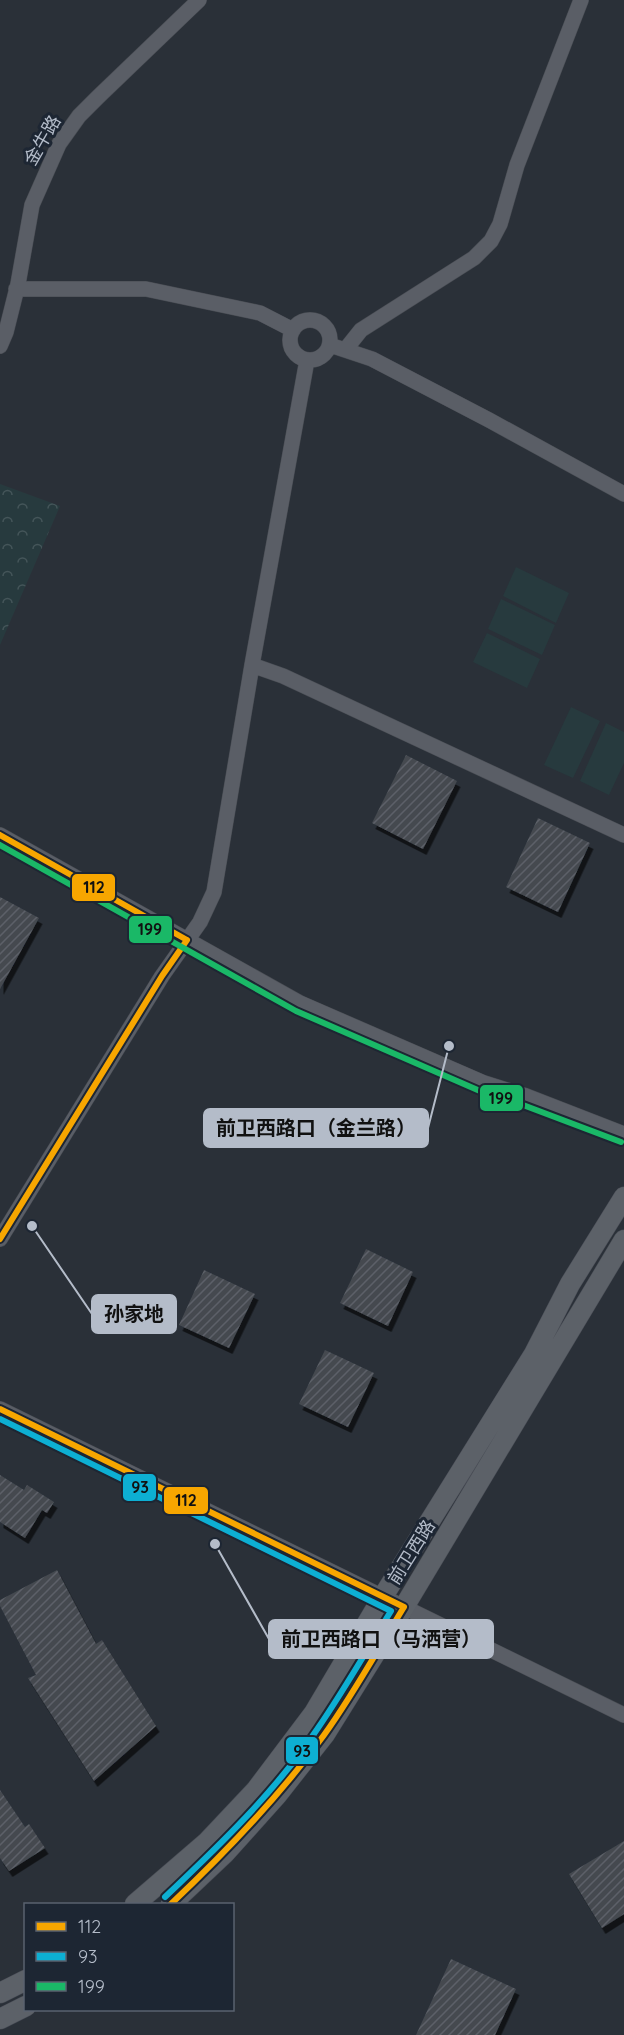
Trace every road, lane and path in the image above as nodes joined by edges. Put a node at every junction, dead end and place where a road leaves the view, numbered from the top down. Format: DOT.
graph roads {
  1 [pos="199,0"];
  2 [pos="580,0"];
  3 [pos="16,289"];
  4 [pos="293,330"];
  5 [pos="0,346"];
  6 [pos="337,348"];
  7 [pos="307,360"];
  8 [pos="624,494"];
  9 [pos="252,665"];
  10 [pos="0,835"];
  11 [pos="624,835"];
  12 [pos="187,940"];
  13 [pos="624,1134"];
  14 [pos="624,1197"];
  15 [pos="0,1239"];
  16 [pos="624,1240"];
  17 [pos="0,1409"];
  18 [pos="382,1598"];
  19 [pos="404,1607"];
  20 [pos="624,1715"];
  21 [pos="137,1903"];
  22 [pos="173,1903"];
  23 [pos="24,1981"];
  24 [pos="0,1993"];
  25 [pos="24,2007"];
  26 [pos="0,2019"];
  1 -- 3 [label="street, 金牛路"];
  2 -- 6 [label="street"];
  3 -- 4 [label="street"];
  3 -- 5 [label="street, 金牛路"];
  4 -- 6 [label="street"];
  4 -- 7 [label="street"];
  6 -- 7 [label="street"];
  6 -- 8 [label="street"];
  7 -- 9 [label="street"];
  9 -- 11 [label="street"];
  9 -- 12 [label="street"];
  10 -- 12 [label="street"];
  12 -- 13 [label="street"];
  12 -- 15 [label="street"];
  14 -- 18 [label="main road, 前卫西路"];
  16 -- 19 [label="main road, 前卫西路"];
  17 -- 18 [label="street"];
  18 -- 19 [label="street"];
  18 -- 21 [label="main road, 前卫西路"];
  19 -- 20 [label="street"];
  19 -- 22 [label="main road, 前卫西路"];
  23 -- 24 [label="main road"];
  25 -- 26 [label="main road"];
}
